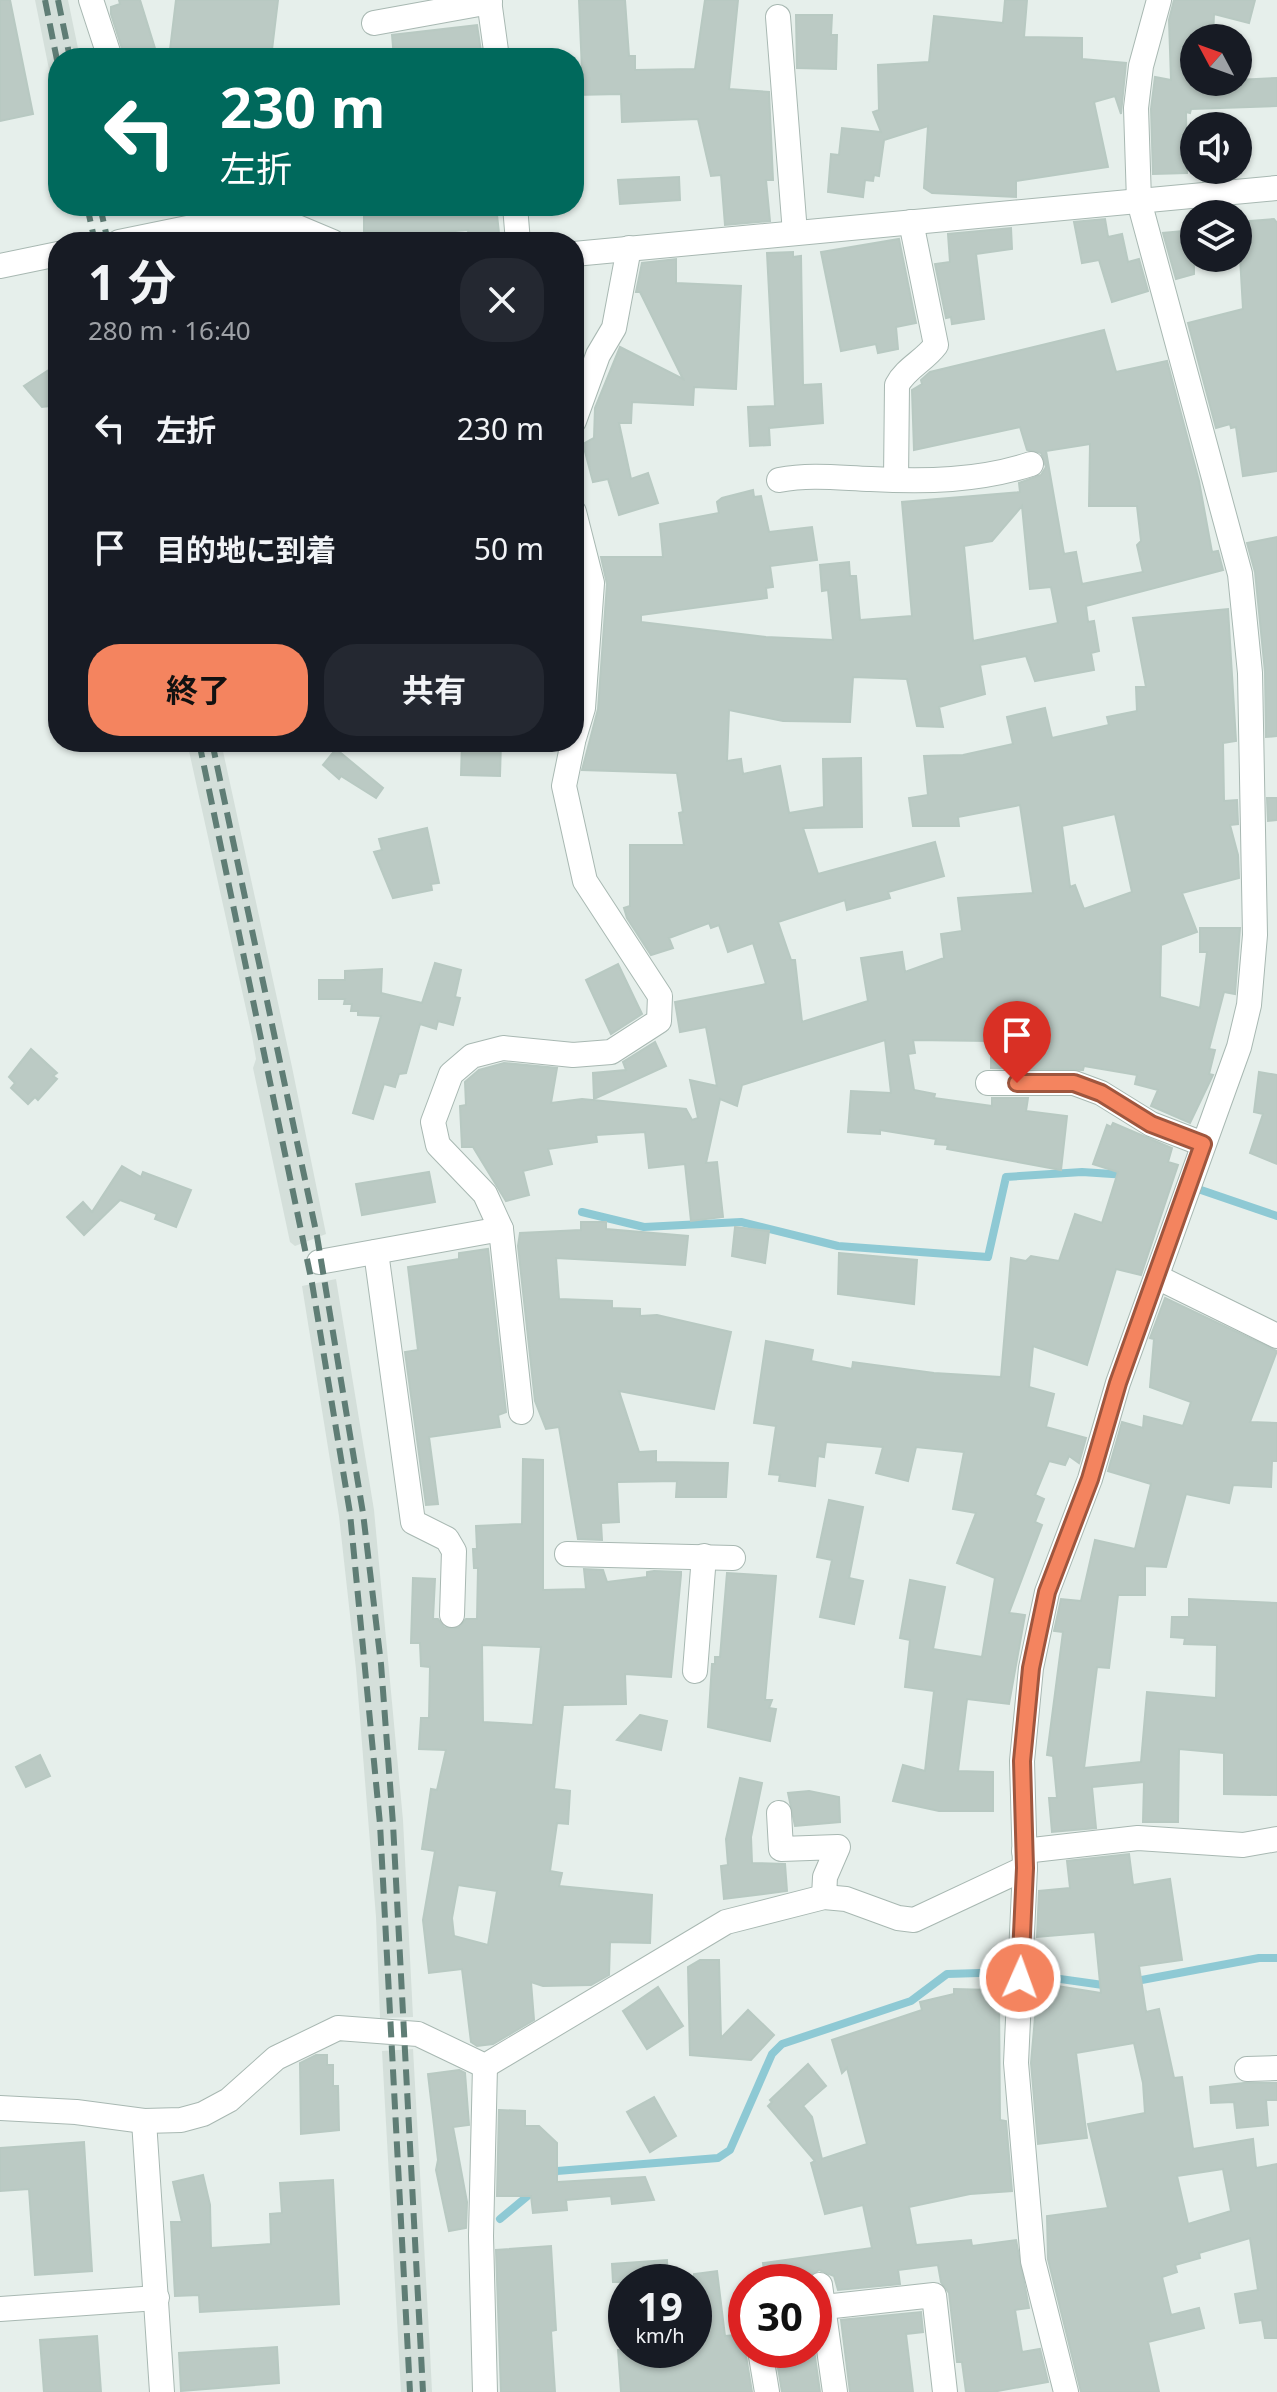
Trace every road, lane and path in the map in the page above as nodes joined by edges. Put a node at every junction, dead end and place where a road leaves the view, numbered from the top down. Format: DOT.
graph roads {
  1 [pos="91,0"];
  2 [pos="1159,0"];
  3 [pos="490,1"];
  4 [pos="778,17"];
  5 [pos="374,23"];
  6 [pos="107,48"];
  7 [pos="496,48"];
  8 [pos="1277,188"];
  9 [pos="1139,201"];
  10 [pos="196,216"];
  11 [pos="911,222"];
  12 [pos="149,232"];
  13 [pos="309,232"];
  14 [pos="795,233"];
  15 [pos="629,248"];
  16 [pos="584,253"];
  17 [pos="48,256"];
  18 [pos="0,266"];
  19 [pos="584,394"];
  20 [pos="1031,464"];
  21 [pos="779,480"];
  22 [pos="896,480"];
  23 [pos="584,551"];
  24 [pos="584,694"];
  25 [pos="571,752"];
  26 [pos="1266,935"];
  27 [pos="988,1083"];
  28 [pos="1203,1144"];
  29 [pos="501,1229"];
  30 [pos="376,1252"];
  31 [pos="319,1262"];
  32 [pos="1157,1277"];
  33 [pos="1277,1336"];
  34 [pos="521,1412"];
  35 [pos="567,1554"];
  36 [pos="704,1556"];
  37 [pos="733,1558"];
  38 [pos="452,1615"];
  39 [pos="695,1671"];
  40 [pos="779,1813"];
  41 [pos="1277,1839"];
  42 [pos="1024,1860"];
  43 [pos="824,1897"];
  44 [pos="485,2066"];
  45 [pos="1277,2068"];
  46 [pos="1247,2069"];
  47 [pos="0,2108"];
  48 [pos="144,2121"];
  49 [pos="157,2298"];
  50 [pos="0,2309"];
  51 [pos="763,2368"];
  52 [pos="162,2392"];
  53 [pos="485,2392"];
  54 [pos="767,2392"];
  55 [pos="835,2392"];
  56 [pos="945,2392"];
  57 [pos="1066,2392"];
  1 -- 6 [label="street"];
  2 -- 9 [label="street"];
  3 -- 5 [label="street"];
  3 -- 7 [label="street"];
  4 -- 14 [label="street"];
  8 -- 9 [label="street"];
  9 -- 11 [label="street"];
  9 -- 26 [label="street"];
  10 -- 12 [label="street"];
  10 -- 13 [label="street"];
  11 -- 14 [label="street"];
  11 -- 22 [label="street"];
  14 -- 15 [label="street"];
  15 -- 16 [label="street"];
  15 -- 19 [label="street"];
  17 -- 18 [label="street"];
  20 -- 22 [label="street"];
  21 -- 22 [label="street"];
  23 -- 24 [label="street"];
  25 -- 29 [label="street"];
  26 -- 28 [label="street"];
  27 -- 28 [label="street"];
  28 -- 32 [label="street"];
  29 -- 30 [label="street"];
  29 -- 34 [label="street"];
  30 -- 31 [label="street"];
  30 -- 38 [label="street"];
  32 -- 33 [label="street"];
  32 -- 42 [label="street"];
  35 -- 36 [label="street"];
  36 -- 37 [label="street"];
  36 -- 39 [label="street"];
  40 -- 43 [label="street"];
  41 -- 42 [label="street"];
  42 -- 43 [label="street"];
  42 -- 57 [label="street"];
  43 -- 44 [label="street"];
  44 -- 48 [label="street"];
  44 -- 53 [label="street"];
  45 -- 46 [label="street"];
  47 -- 48 [label="street"];
  48 -- 49 [label="street"];
  49 -- 50 [label="street"];
  49 -- 52 [label="street"];
  51 -- 54 [label="street"];
  55 -- 56 [label="street"];
}
